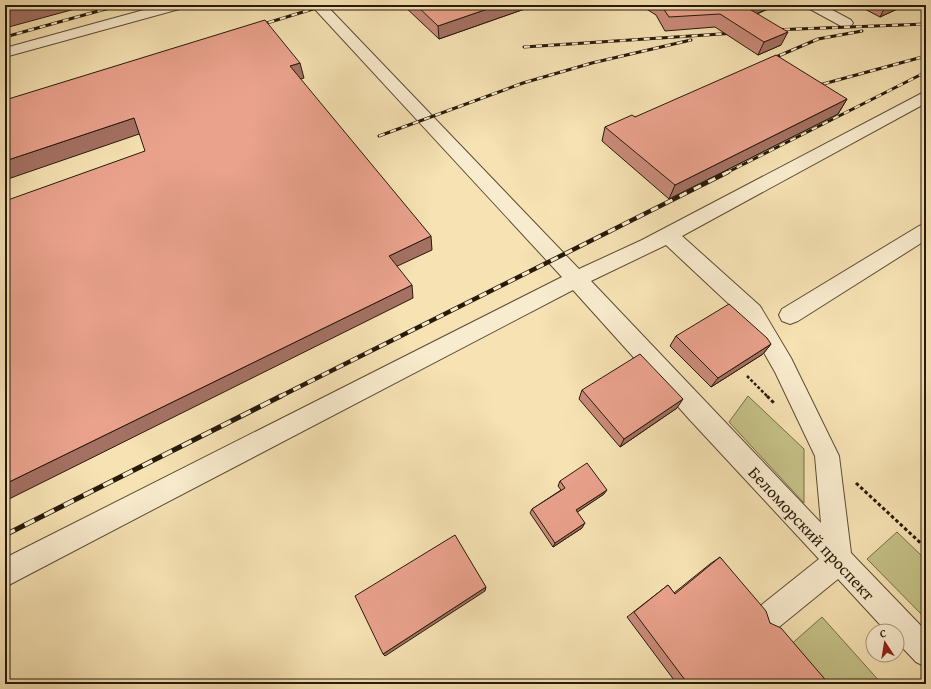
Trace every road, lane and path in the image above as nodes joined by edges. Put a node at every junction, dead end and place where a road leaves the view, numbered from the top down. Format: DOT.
graph roads {
  1 [pos="178,5"];
  2 [pos="318,5"];
  3 [pos="813,5"];
  4 [pos="846,23"];
  5 [pos="5,53"];
  6 [pos="926,96"];
  7 [pos="926,231"];
  8 [pos="668,235"];
  9 [pos="576,279"];
  10 [pos="790,315"];
  11 [pos="838,560"];
  12 [pos="5,573"];
  13 [pos="769,617"];
  14 [pos="926,652"];
  1 -- 5 [label="street"];
  2 -- 9 [label="street, Беломорский проспект"];
  3 -- 4 [label="street"];
  6 -- 8 [label="street"];
  7 -- 10 [label="street"];
  8 -- 9 [label="street"];
  8 -- 11 [label="street"];
  9 -- 11 [label="street, Беломорский проспект"];
  9 -- 12 [label="street"];
  11 -- 13 [label="street"];
  11 -- 14 [label="street, Беломорский проспект"];
}
